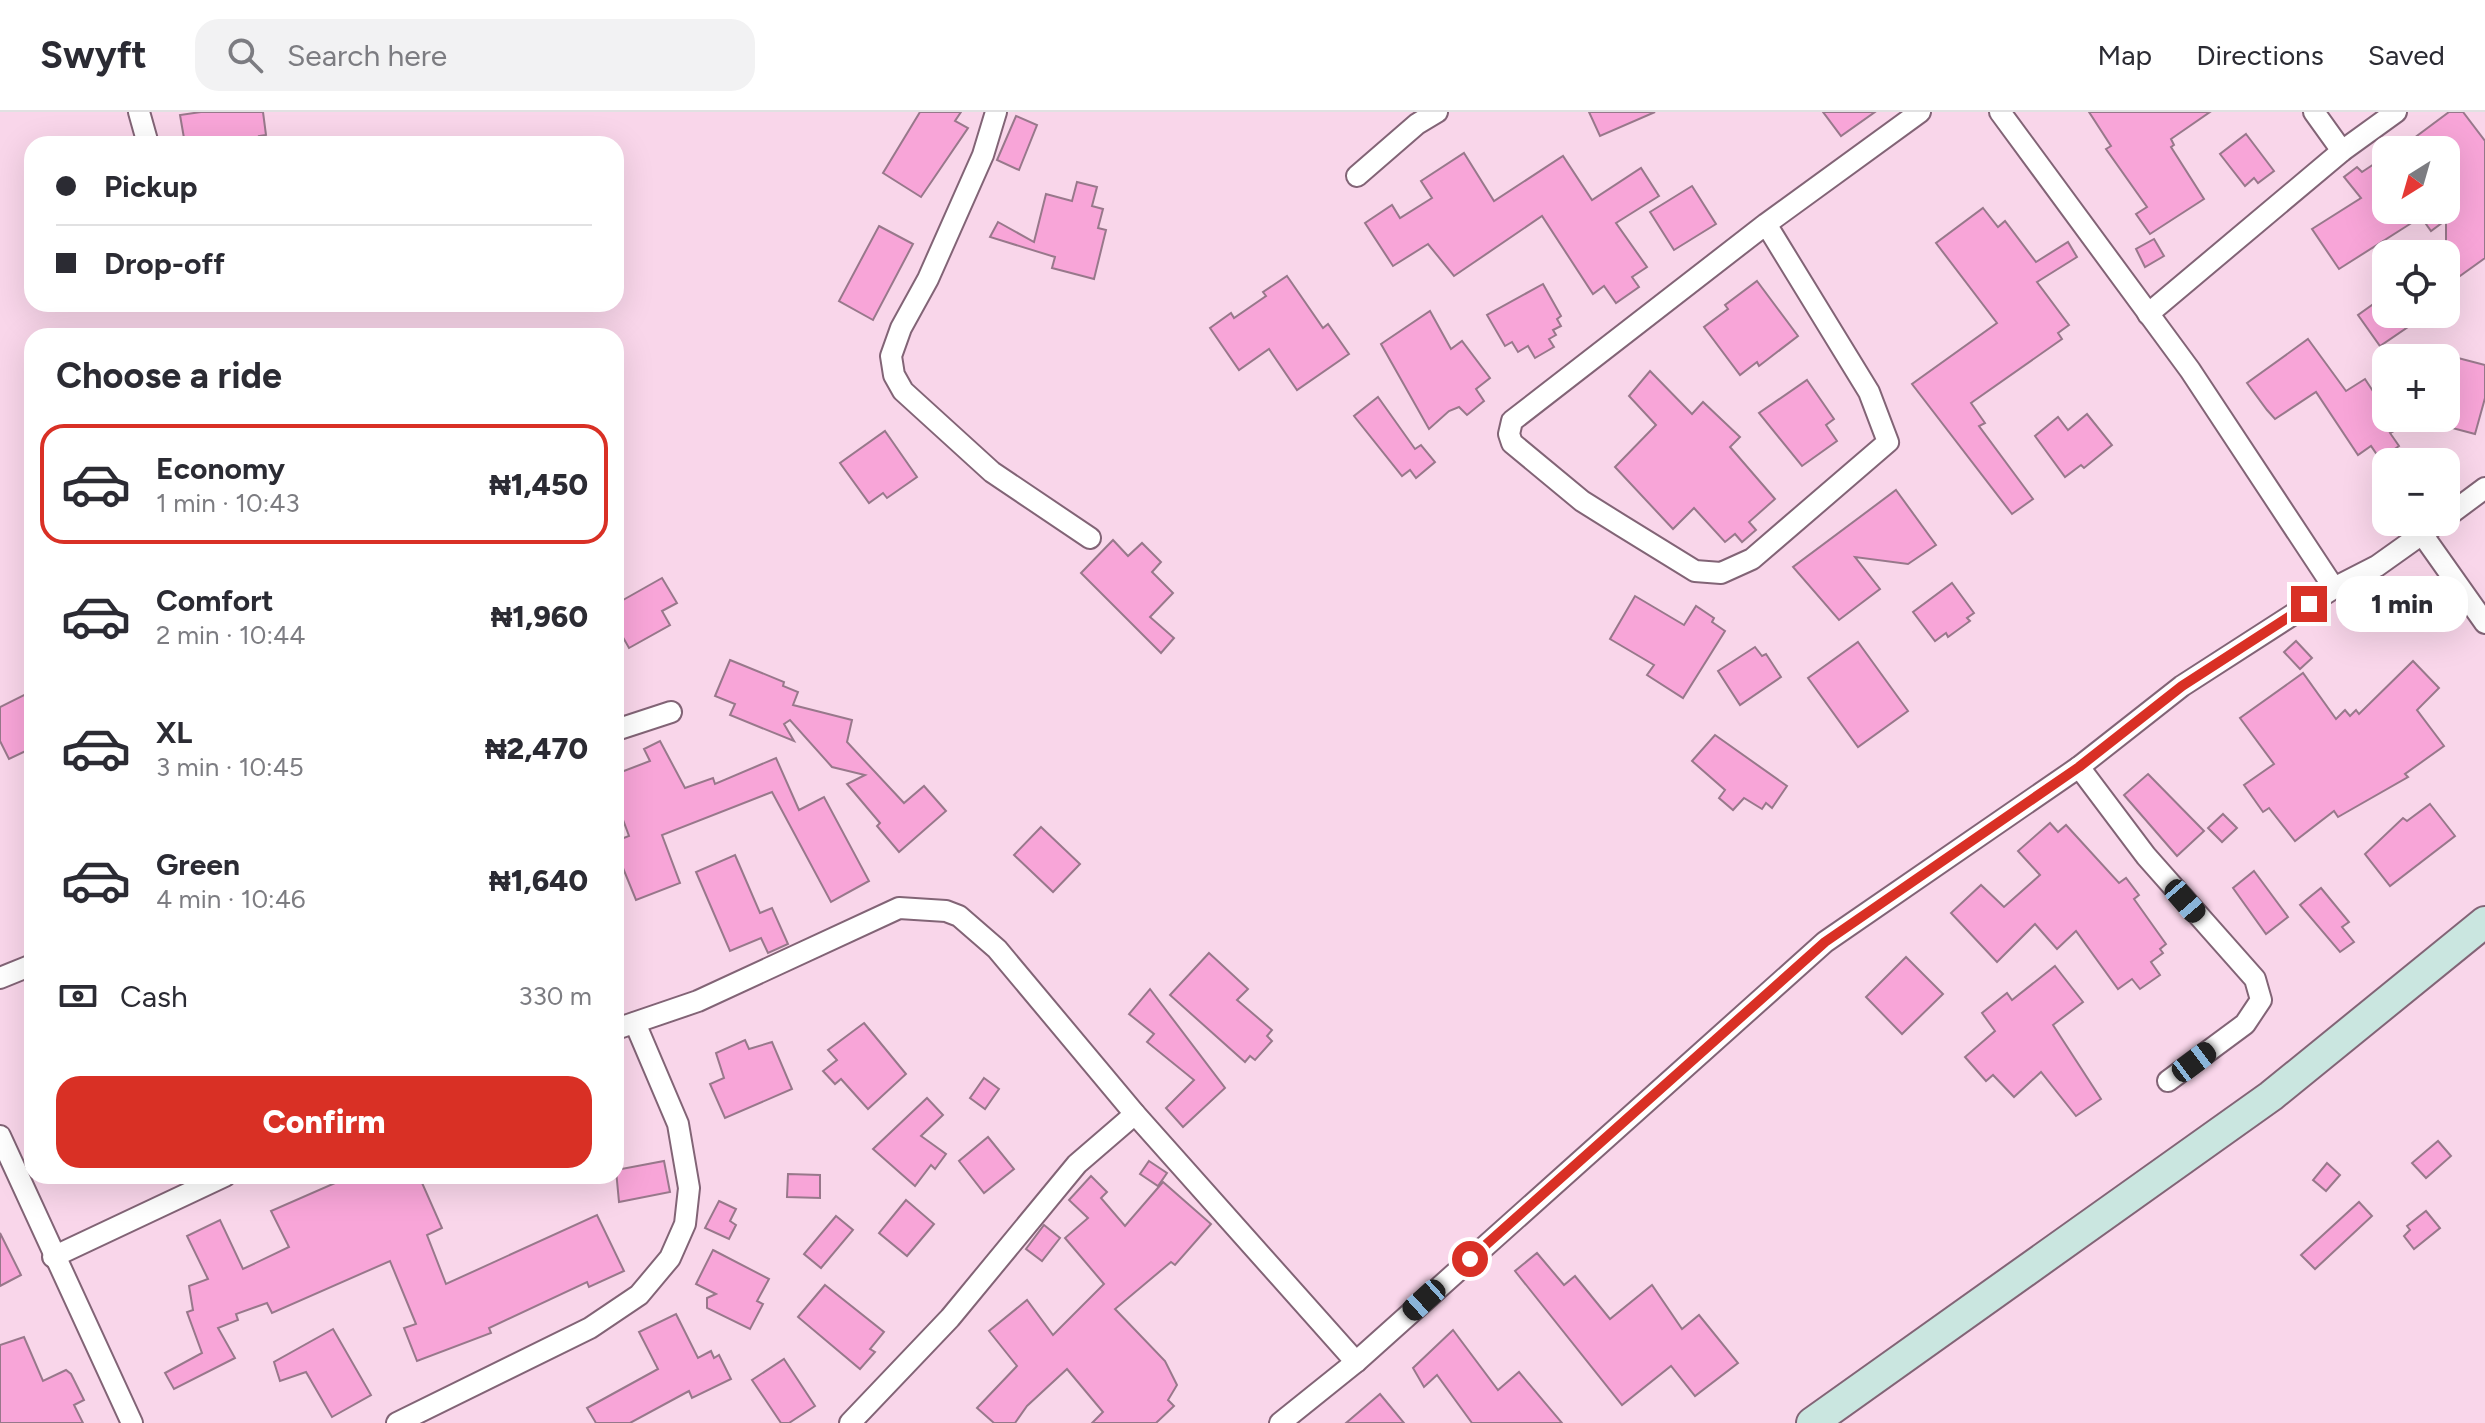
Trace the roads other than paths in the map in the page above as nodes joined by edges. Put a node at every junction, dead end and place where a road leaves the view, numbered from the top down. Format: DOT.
graph roads {
  1 [pos="139,112"];
  2 [pos="996,112"];
  3 [pos="1437,112"];
  4 [pos="1920,112"];
  5 [pos="2000,112"];
  6 [pos="2314,112"];
  7 [pos="2396,112"];
  8 [pos="146,136"];
  9 [pos="2342,151"];
  10 [pos="1357,176"];
  11 [pos="1766,224"];
  12 [pos="2148,314"];
  13 [pos="2485,488"];
  14 [pos="2460,507"];
  15 [pos="2419,536"];
  16 [pos="2435,536"];
  17 [pos="1090,538"];
  18 [pos="2334,588"];
  19 [pos="2485,623"];
  20 [pos="671,712"];
  21 [pos="624,727"];
  22 [pos="2079,767"];
  23 [pos="2485,922"];
  24 [pos="24,968"];
  25 [pos="0,978"];
  26 [pos="626,1026"];
  27 [pos="2168,1081"];
  28 [pos="1135,1114"];
  29 [pos="0,1136"];
  30 [pos="208,1184"];
  31 [pos="53,1257"];
  32 [pos="1356,1362"];
  33 [pos="132,1423"];
  34 [pos="397,1423"];
  35 [pos="850,1423"];
  36 [pos="1280,1423"];
  37 [pos="1812,1423"];
  1 -- 8 [label="street"];
  2 -- 17 [label="street"];
  3 -- 10 [label="street"];
  4 -- 11 [label="street"];
  5 -- 12 [label="street"];
  6 -- 9 [label="street"];
  7 -- 9 [label="street"];
  9 -- 12 [label="street"];
  11 -- 11 [label="street"];
  12 -- 18 [label="street"];
  13 -- 14 [label="street"];
  15 -- 18 [label="street"];
  16 -- 19 [label="street"];
  18 -- 22 [label="street"];
  20 -- 21 [label="street"];
  22 -- 27 [label="street"];
  22 -- 32 [label="street"];
  23 -- 37 [label="main road"];
  24 -- 25 [label="street"];
  26 -- 28 [label="street"];
  26 -- 34 [label="street"];
  28 -- 32 [label="street"];
  28 -- 35 [label="street"];
  29 -- 31 [label="street"];
  30 -- 31 [label="street"];
  31 -- 33 [label="street"];
  32 -- 36 [label="street"];
}
